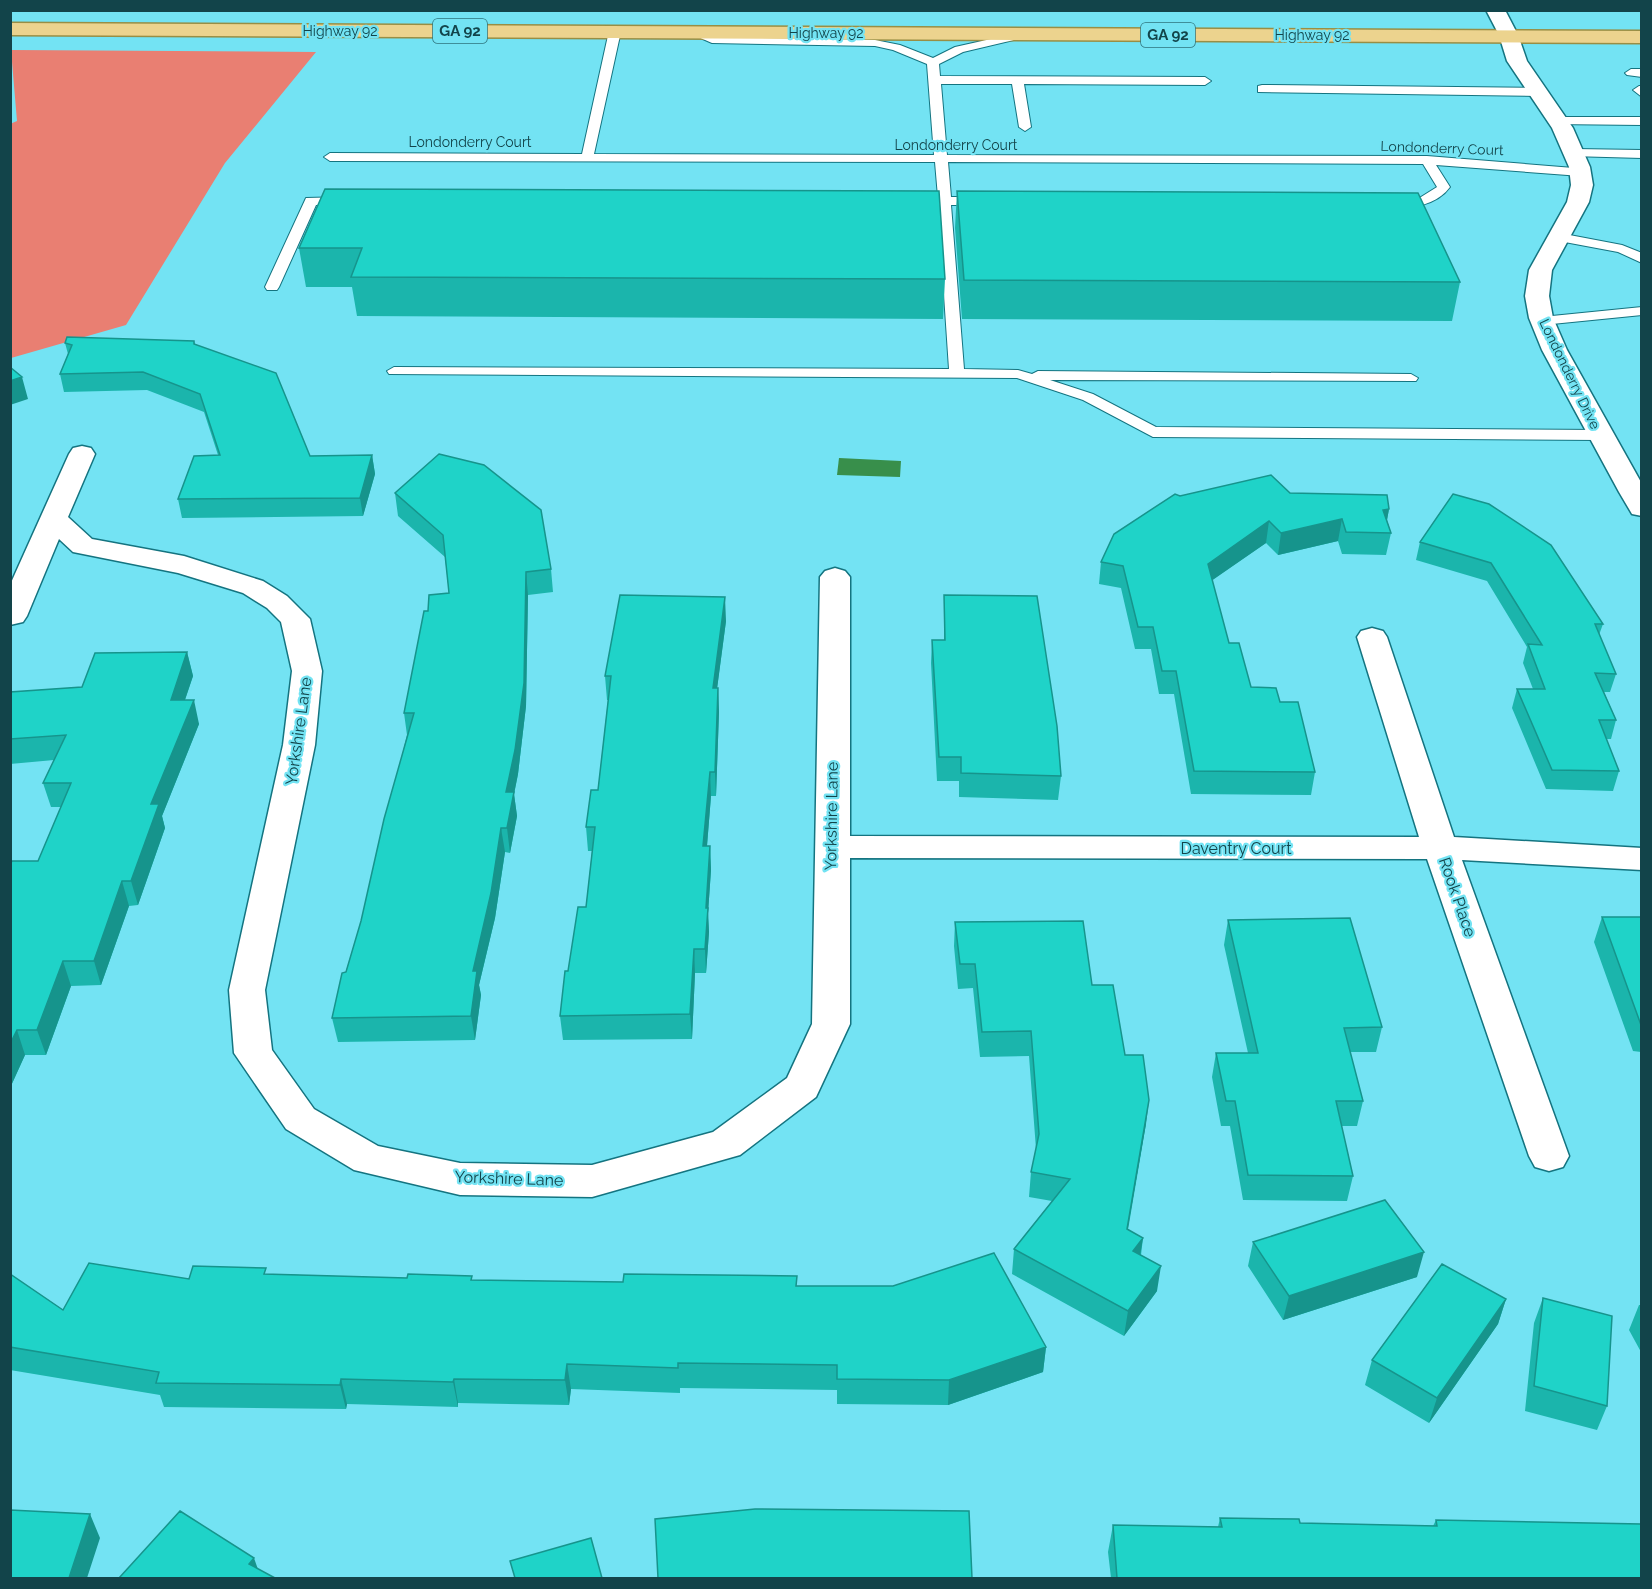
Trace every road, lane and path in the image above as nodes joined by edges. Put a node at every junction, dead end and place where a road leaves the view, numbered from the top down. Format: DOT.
graph roads {
  1 [pos="1495,10"];
  2 [pos="10,29"];
  3 [pos="615,31"];
  4 [pos="695,33"];
  5 [pos="1026,34"];
  6 [pos="1509,36"];
  7 [pos="1641,37"];
  8 [pos="933,62"];
  9 [pos="935,80"];
  10 [pos="1017,80"];
  11 [pos="1204,81"];
  12 [pos="1262,89"];
  13 [pos="1539,92"];
  14 [pos="1556,121"];
  15 [pos="1641,121"];
  16 [pos="1025,127"];
  17 [pos="1641,154"];
  18 [pos="330,156"];
  19 [pos="587,158"];
  20 [pos="940,160"];
  21 [pos="1427,160"];
  22 [pos="1578,162"];
  23 [pos="357,201"];
  24 [pos="898,201"];
  25 [pos="946,201"];
  26 [pos="993,201"];
  27 [pos="1386,202"];
  28 [pos="1559,237"];
  29 [pos="1641,259"];
  30 [pos="272,287"];
  31 [pos="1641,311"];
  32 [pos="1542,321"];
  33 [pos="394,372"];
  34 [pos="957,374"];
  35 [pos="1018,374"];
  36 [pos="1412,378"];
  37 [pos="1600,435"];
  38 [pos="82,454"];
  39 [pos="1641,508"];
  40 [pos="53,519"];
  41 [pos="835,577"];
  42 [pos="12,616"];
  43 [pos="1371,637"];
  44 [pos="831,847"];
  45 [pos="1440,848"];
  46 [pos="1641,859"];
  47 [pos="1549,1156"];
  1 -- 6 [label="street"];
  2 -- 3 [label="main road, Highway 92 / GA 92"];
  3 -- 4 [label="main road, Highway 92 / GA 92"];
  3 -- 19 [label="lane"];
  4 -- 5 [label="main road, Highway 92 / GA 92"];
  4 -- 8 [label="lane"];
  5 -- 6 [label="main road, Highway 92 / GA 92"];
  5 -- 8 [label="lane"];
  6 -- 7 [label="main road, Highway 92 / GA 92"];
  6 -- 13 [label="street"];
  8 -- 9 [label="lane"];
  9 -- 10 [label="lane"];
  9 -- 20 [label="lane"];
  10 -- 11 [label="lane"];
  10 -- 16 [label="lane"];
  12 -- 13 [label="lane"];
  13 -- 14 [label="street"];
  14 -- 15 [label="lane"];
  14 -- 22 [label="street"];
  17 -- 22 [label="lane, Londonderry Court"];
  18 -- 19 [label="lane, Londonderry Court"];
  19 -- 20 [label="lane, Londonderry Court"];
  20 -- 21 [label="lane, Londonderry Court"];
  20 -- 25 [label="lane"];
  21 -- 22 [label="lane, Londonderry Court"];
  21 -- 27 [label="lane"];
  22 -- 28 [label="street, Londonderry Drive"];
  23 -- 30 [label="lane"];
  24 -- 25 [label="lane"];
  25 -- 26 [label="lane"];
  25 -- 34 [label="lane"];
  28 -- 29 [label="lane"];
  28 -- 32 [label="street, Londonderry Drive"];
  31 -- 32 [label="lane"];
  32 -- 37 [label="street, Londonderry Drive"];
  33 -- 34 [label="lane"];
  34 -- 35 [label="lane"];
  35 -- 36 [label="lane"];
  35 -- 37 [label="lane"];
  37 -- 39 [label="street, Londonderry Drive"];
  38 -- 40 [label="street"];
  40 -- 42 [label="street"];
  40 -- 44 [label="street, Yorkshire Lane"];
  41 -- 44 [label="street, Yorkshire Lane"];
  43 -- 45 [label="street, Rook Place"];
  44 -- 45 [label="street, Daventry Court"];
  45 -- 46 [label="street, Daventry Court"];
  45 -- 47 [label="street, Rook Place"];
}
